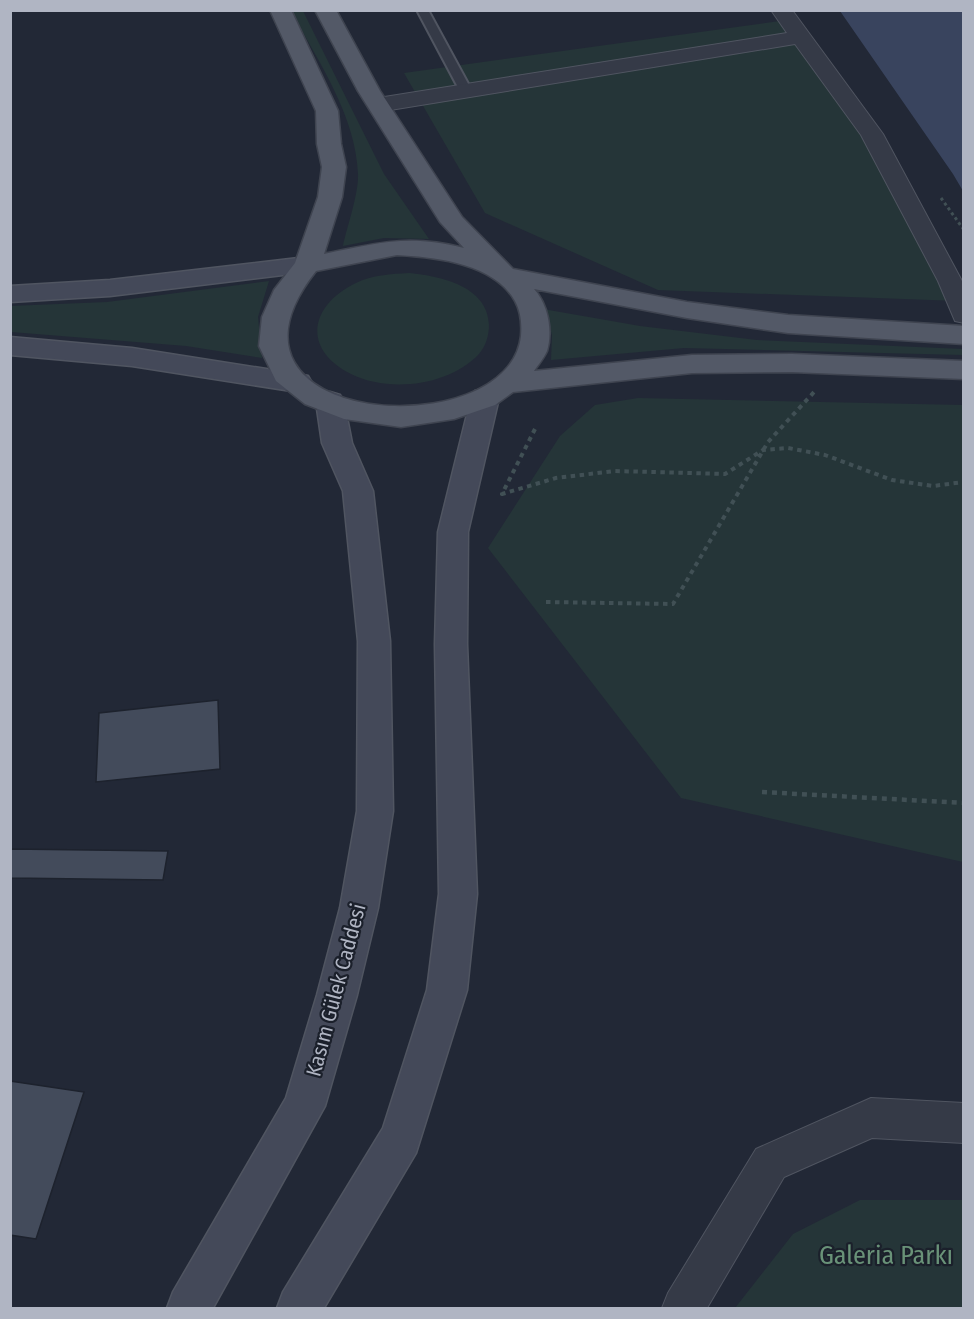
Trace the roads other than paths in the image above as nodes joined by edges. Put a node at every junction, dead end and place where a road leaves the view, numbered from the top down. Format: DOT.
graph roads {
  1 [pos="280,10"];
  2 [pos="325,10"];
  3 [pos="428,12"];
  4 [pos="789,22"];
  5 [pos="461,84"];
  6 [pos="374,98"];
  7 [pos="307,266"];
  8 [pos="506,275"];
  9 [pos="20,294"];
  10 [pos="963,315"];
  11 [pos="963,335"];
  12 [pos="10,346"];
  13 [pos="963,370"];
  14 [pos="298,383"];
  15 [pos="495,390"];
  16 [pos="330,402"];
  17 [pos="963,1123"];
  18 [pos="189,1308"];
  19 [pos="299,1308"];
  20 [pos="683,1308"];
  1 -- 7 [label="main road"];
  2 -- 6 [label="main road"];
  3 -- 5 [label="lane"];
  4 -- 5 [label="street"];
  4 -- 10 [label="street"];
  5 -- 6 [label="street"];
  6 -- 8 [label="main road"];
  7 -- 8 [label="main road"];
  7 -- 9 [label="main road"];
  7 -- 14 [label="main road"];
  8 -- 11 [label="main road"];
  8 -- 15 [label="main road"];
  12 -- 14 [label="main road"];
  13 -- 15 [label="main road"];
  14 -- 16 [label="main road"];
  15 -- 16 [label="main road"];
  15 -- 19 [label="main road"];
  16 -- 18 [label="main road, Kasım Gülek Caddesi"];
  17 -- 20 [label="street"];
}
